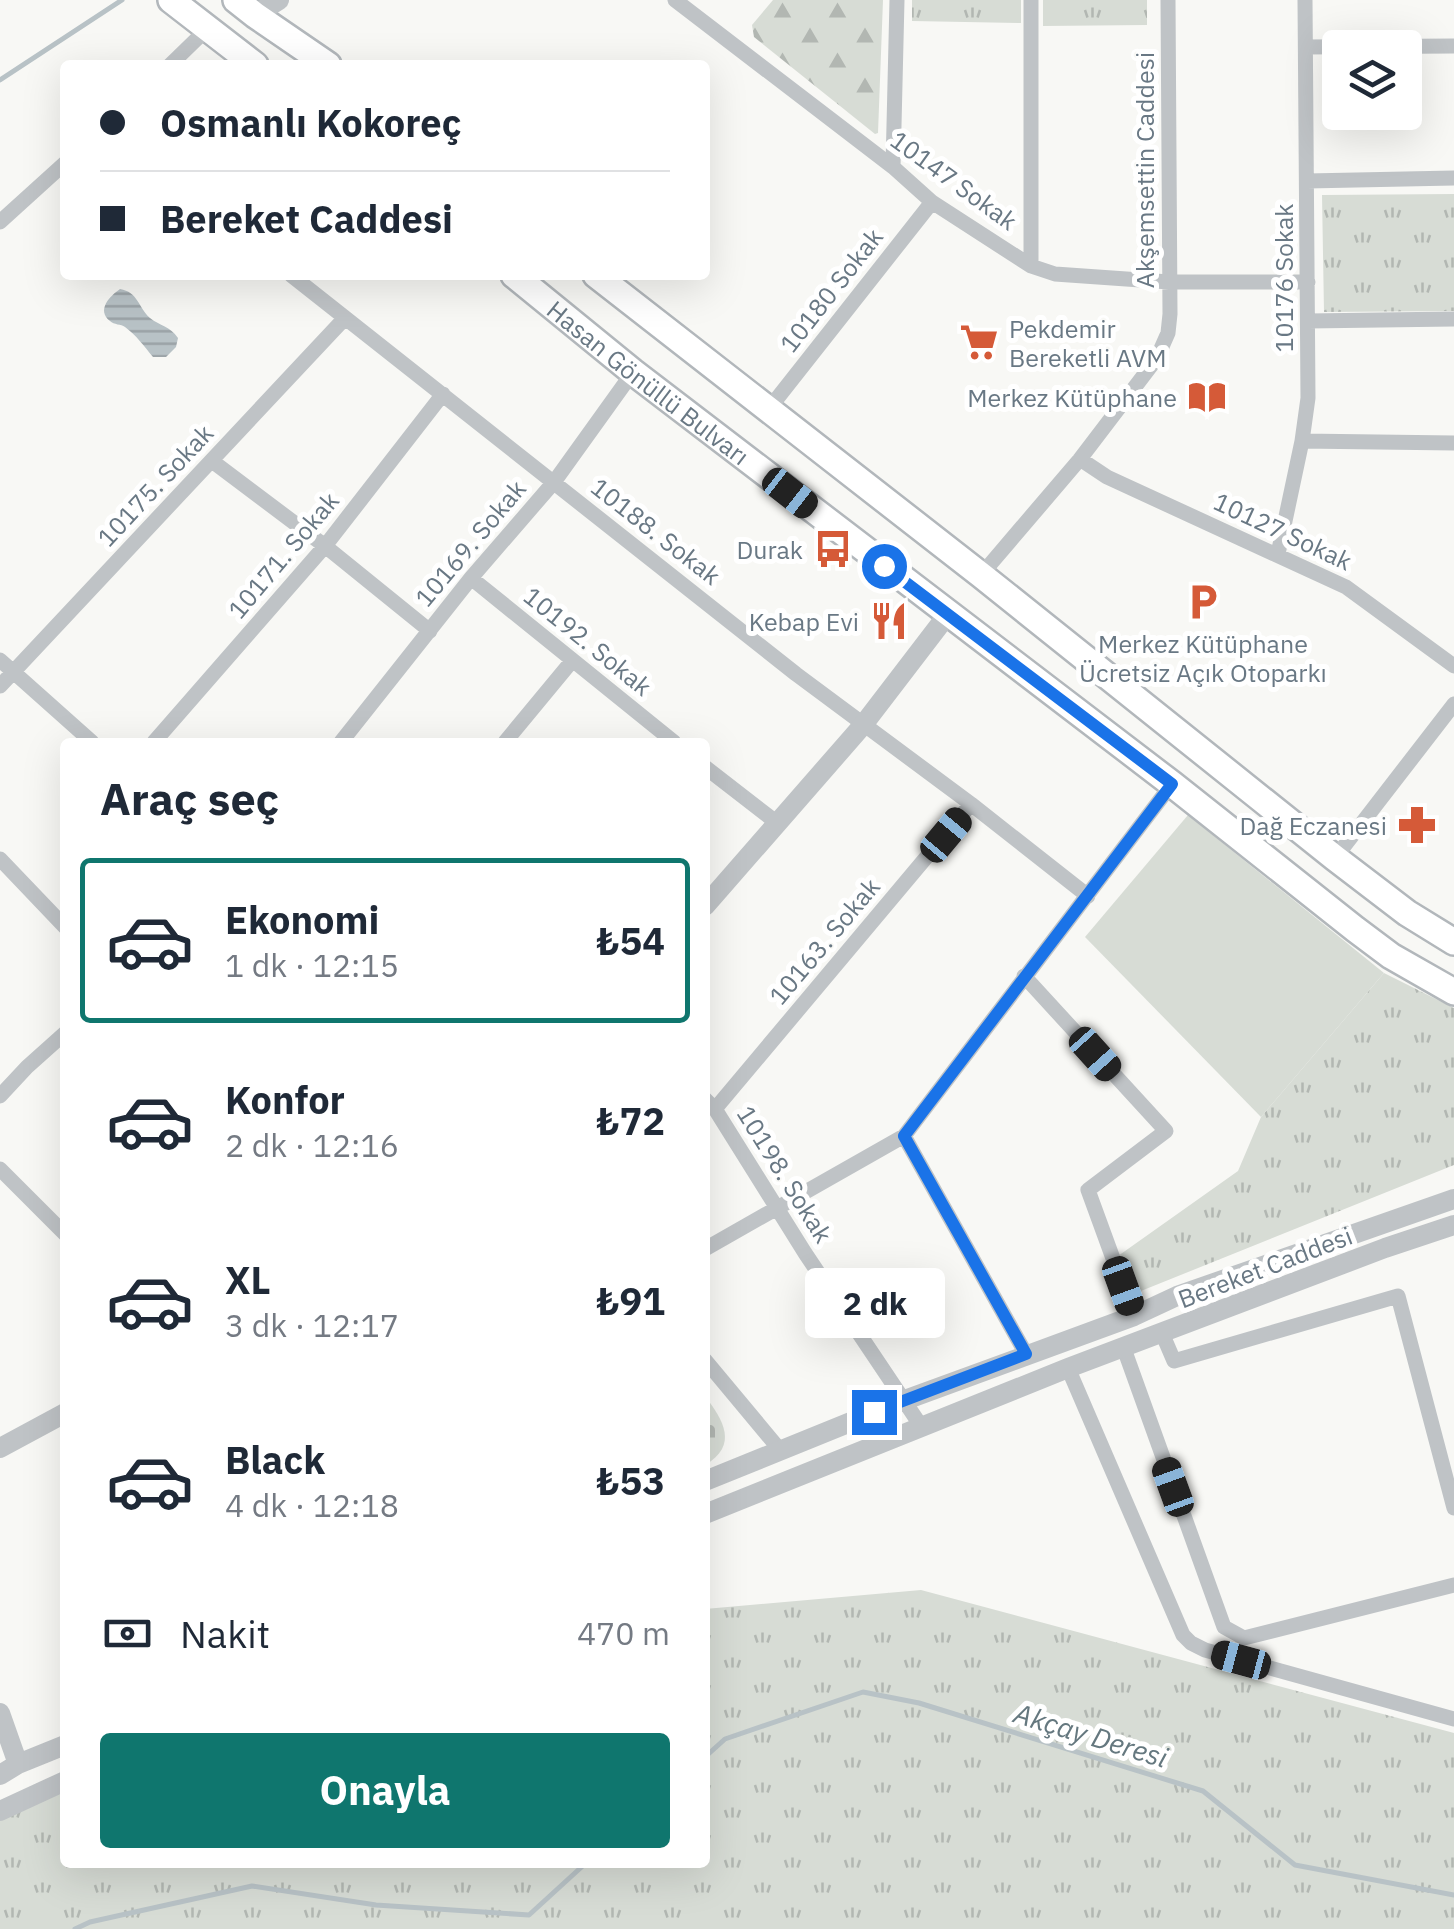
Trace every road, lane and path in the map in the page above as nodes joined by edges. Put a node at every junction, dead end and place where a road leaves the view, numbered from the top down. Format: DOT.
graph roads {
  1 [pos="171,0"];
  2 [pos="279,0"];
  3 [pos="675,0"];
  4 [pos="898,0"];
  5 [pos="1032,0"];
  6 [pos="1168,0"];
  7 [pos="1305,0"];
  8 [pos="245,8"];
  9 [pos="208,28"];
  10 [pos="1454,46"];
  11 [pos="1306,48"];
  12 [pos="175,60"];
  13 [pos="250,60"];
  14 [pos="321,60"];
  15 [pos="60,168"];
  16 [pos="893,168"];
  17 [pos="1454,178"];
  18 [pos="1307,181"];
  19 [pos="932,202"];
  20 [pos="0,222"];
  21 [pos="1030,266"];
  22 [pos="297,280"];
  23 [pos="520,280"];
  24 [pos="602,280"];
  25 [pos="1169,282"];
  26 [pos="1308,282"];
  27 [pos="346,318"];
  28 [pos="1454,319"];
  29 [pos="1308,322"];
  30 [pos="633,372"];
  31 [pos="442,394"];
  32 [pos="768,410"];
  33 [pos="1302,442"];
  34 [pos="1454,443"];
  35 [pos="1080,459"];
  36 [pos="212,461"];
  37 [pos="554,482"];
  38 [pos="325,546"];
  39 [pos="1278,554"];
  40 [pos="981,575"];
  41 [pos="471,578"];
  42 [pos="948,614"];
  43 [pos="430,631"];
  44 [pos="0,660"];
  45 [pos="572,661"];
  46 [pos="1454,666"];
  47 [pos="14,673"];
  48 [pos="0,686"];
  49 [pos="1454,704"];
  50 [pos="863,726"];
  51 [pos="87,738"];
  52 [pos="157,738"];
  53 [pos="344,738"];
  54 [pos="509,738"];
  55 [pos="666,738"];
  56 [pos="710,771"];
  57 [pos="1172,784"];
  58 [pos="972,804"];
  59 [pos="776,822"];
  60 [pos="0,858"];
  61 [pos="1336,858"];
  62 [pos="1088,896"];
  63 [pos="710,900"];
  64 [pos="60,922"];
  65 [pos="1454,942"];
  66 [pos="1024,976"];
  67 [pos="1454,992"];
  68 [pos="60,1037"];
  69 [pos="0,1070"];
  70 [pos="13,1083"];
  71 [pos="0,1096"];
  72 [pos="710,1104"];
  73 [pos="904,1136"];
  74 [pos="0,1170"];
  75 [pos="1454,1199"];
  76 [pos="777,1208"];
  77 [pos="1454,1225"];
  78 [pos="60,1229"];
  79 [pos="710,1246"];
  80 [pos="1134,1316"];
  81 [pos="1162,1333"];
  82 [pos="1123,1346"];
  83 [pos="1026,1354"];
  84 [pos="710,1366"];
  85 [pos="1068,1368"];
  86 [pos="904,1400"];
  87 [pos="60,1415"];
  88 [pos="921,1426"];
  89 [pos="0,1448"];
  90 [pos="780,1450"];
  91 [pos="710,1479"];
  92 [pos="1454,1508"];
  93 [pos="710,1512"];
  94 [pos="1454,1584"];
  95 [pos="0,1714"];
  96 [pos="1454,1718"];
  97 [pos="60,1747"];
  98 [pos="9,1770"];
  99 [pos="60,1783"];
  100 [pos="0,1811"];
  1 -- 9 [label="main road"];
  2 -- 8 [label="street"];
  3 -- 16 [label="street, 10147 Sokak"];
  4 -- 16 [label="street"];
  5 -- 21 [label="street"];
  6 -- 25 [label="street, Akşemsettin Caddesi"];
  7 -- 11 [label="street, 10176 Sokak"];
  8 -- 14 [label="main road"];
  9 -- 12 [label="street"];
  9 -- 13 [label="main road"];
  10 -- 11 [label="street"];
  11 -- 18 [label="street, 10176 Sokak"];
  15 -- 20 [label="street"];
  16 -- 19 [label="street, 10147 Sokak"];
  17 -- 18 [label="street"];
  18 -- 26 [label="street, 10176 Sokak"];
  19 -- 21 [label="street, 10147 Sokak"];
  19 -- 32 [label="street, 10180 Sokak"];
  21 -- 25 [label="street, 10147 Sokak"];
  22 -- 27 [label="street, 10188. Sokak"];
  23 -- 30 [label="main road, Hasan Gönüllü Bulvarı"];
  24 -- 32 [label="main road, Hasan Gönüllü Bulvarı"];
  25 -- 26 [label="street, 10147 Sokak"];
  25 -- 35 [label="street, Akşemsettin Caddesi"];
  26 -- 29 [label="street, 10176 Sokak"];
  27 -- 31 [label="street, 10188. Sokak"];
  27 -- 36 [label="street, 10175. Sokak"];
  28 -- 29 [label="street"];
  29 -- 33 [label="street, 10176 Sokak"];
  30 -- 37 [label="street, 10169. Sokak"];
  30 -- 42 [label="main road, Hasan Gönüllü Bulvarı"];
  31 -- 37 [label="street, 10188. Sokak"];
  31 -- 38 [label="street, 10171. Sokak"];
  32 -- 40 [label="main road, Hasan Gönüllü Bulvarı"];
  33 -- 34 [label="street"];
  33 -- 39 [label="street, 10176 Sokak"];
  35 -- 39 [label="street, 10127 Sokak"];
  35 -- 40 [label="street, Akşemsettin Caddesi"];
  36 -- 38 [label="street"];
  36 -- 47 [label="street, 10175. Sokak"];
  37 -- 41 [label="street, 10169. Sokak"];
  37 -- 50 [label="street, 10188. Sokak"];
  38 -- 43 [label="street"];
  38 -- 52 [label="street, 10171. Sokak"];
  39 -- 46 [label="street, 10127 Sokak"];
  40 -- 61 [label="main road, Hasan Gönüllü Bulvarı"];
  41 -- 43 [label="street, 10169. Sokak"];
  41 -- 45 [label="street, 10192. Sokak"];
  42 -- 50 [label="street"];
  42 -- 57 [label="main road, Hasan Gönüllü Bulvarı"];
  43 -- 53 [label="street, 10169. Sokak"];
  44 -- 47 [label="street"];
  45 -- 54 [label="street"];
  45 -- 55 [label="street, 10192. Sokak"];
  47 -- 48 [label="street, 10175. Sokak"];
  47 -- 51 [label="street"];
  49 -- 61 [label="street"];
  50 -- 58 [label="street, 10188. Sokak"];
  50 -- 59 [label="street"];
  56 -- 59 [label="street"];
  57 -- 62 [label="street"];
  57 -- 67 [label="main road, Hasan Gönüllü Bulvarı"];
  58 -- 62 [label="street, 10188. Sokak"];
  58 -- 72 [label="street, 10163. Sokak"];
  59 -- 63 [label="street"];
  60 -- 64 [label="street"];
  61 -- 65 [label="main road, Hasan Gönüllü Bulvarı"];
  62 -- 66 [label="street"];
  66 -- 73 [label="street"];
  66 -- 80 [label="street"];
  68 -- 70 [label="street"];
  69 -- 70 [label="street"];
  70 -- 71 [label="street"];
  72 -- 76 [label="street, 10198. Sokak"];
  73 -- 76 [label="street"];
  73 -- 83 [label="street"];
  74 -- 78 [label="street"];
  75 -- 80 [label="street, Bereket Caddesi"];
  76 -- 79 [label="street"];
  76 -- 86 [label="street, 10198. Sokak"];
  77 -- 81 [label="street, Bereket Caddesi"];
  80 -- 83 [label="street, Bereket Caddesi"];
  81 -- 82 [label="street, Bereket Caddesi"];
  81 -- 92 [label="street"];
  82 -- 85 [label="street, Bereket Caddesi"];
  82 -- 94 [label="street"];
  83 -- 86 [label="street, Bereket Caddesi"];
  84 -- 90 [label="street"];
  85 -- 88 [label="street, Bereket Caddesi"];
  85 -- 96 [label="street"];
  86 -- 88 [label="street, 10198. Sokak"];
  86 -- 90 [label="street, Bereket Caddesi"];
  87 -- 89 [label="street"];
  88 -- 93 [label="street, Bereket Caddesi"];
  90 -- 91 [label="street, Bereket Caddesi"];
  95 -- 98 [label="street"];
  97 -- 98 [label="street"];
  99 -- 100 [label="street"];
}
